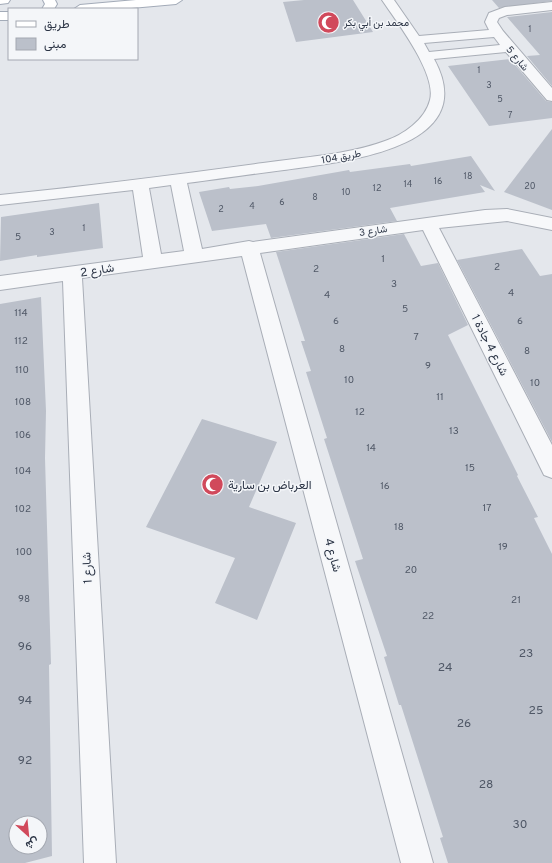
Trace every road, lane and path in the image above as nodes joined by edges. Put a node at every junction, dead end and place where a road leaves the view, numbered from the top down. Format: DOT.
graph roads {
  1 [pos="0,0"];
  2 [pos="4,0"];
  3 [pos="176,0"];
  4 [pos="388,0"];
  5 [pos="89,4"];
  6 [pos="552,6"];
  7 [pos="497,33"];
  8 [pos="414,40"];
  9 [pos="509,48"];
  10 [pos="425,56"];
  11 [pos="552,77"];
  12 [pos="536,79"];
  13 [pos="552,97"];
  14 [pos="178,180"];
  15 [pos="140,186"];
  16 [pos="0,200"];
  17 [pos="428,223"];
  18 [pos="552,224"];
  19 [pos="249,247"];
  20 [pos="194,255"];
  21 [pos="153,261"];
  22 [pos="72,273"];
  23 [pos="0,283"];
  24 [pos="552,468"];
  25 [pos="100,863"];
  26 [pos="417,863"];
  1 -- 2 [label="main road"];
  3 -- 5 [label="main road"];
  4 -- 8 [label="street, طريق 104"];
  6 -- 7 [label="street, شارع 5"];
  7 -- 8 [label="street"];
  7 -- 9 [label="street, شارع 5"];
  8 -- 10 [label="street, طريق 104"];
  9 -- 10 [label="street"];
  9 -- 12 [label="street, شارع 5"];
  10 -- 14 [label="street, طريق 104"];
  11 -- 12 [label="street"];
  12 -- 13 [label="street, شارع 5"];
  14 -- 15 [label="street, طريق 104"];
  14 -- 20 [label="street"];
  15 -- 16 [label="street, طريق 104"];
  15 -- 21 [label="street"];
  17 -- 18 [label="street, شارع 3"];
  17 -- 19 [label="street, شارع 3"];
  17 -- 24 [label="street, شارع 4 جادة 1"];
  19 -- 20 [label="street, شارع 3"];
  19 -- 26 [label="street, شارع 4"];
  20 -- 21 [label="street, شارع 2"];
  21 -- 22 [label="street, شارع 2"];
  22 -- 23 [label="street, شارع 2"];
  22 -- 25 [label="street, شارع 1"];
}
